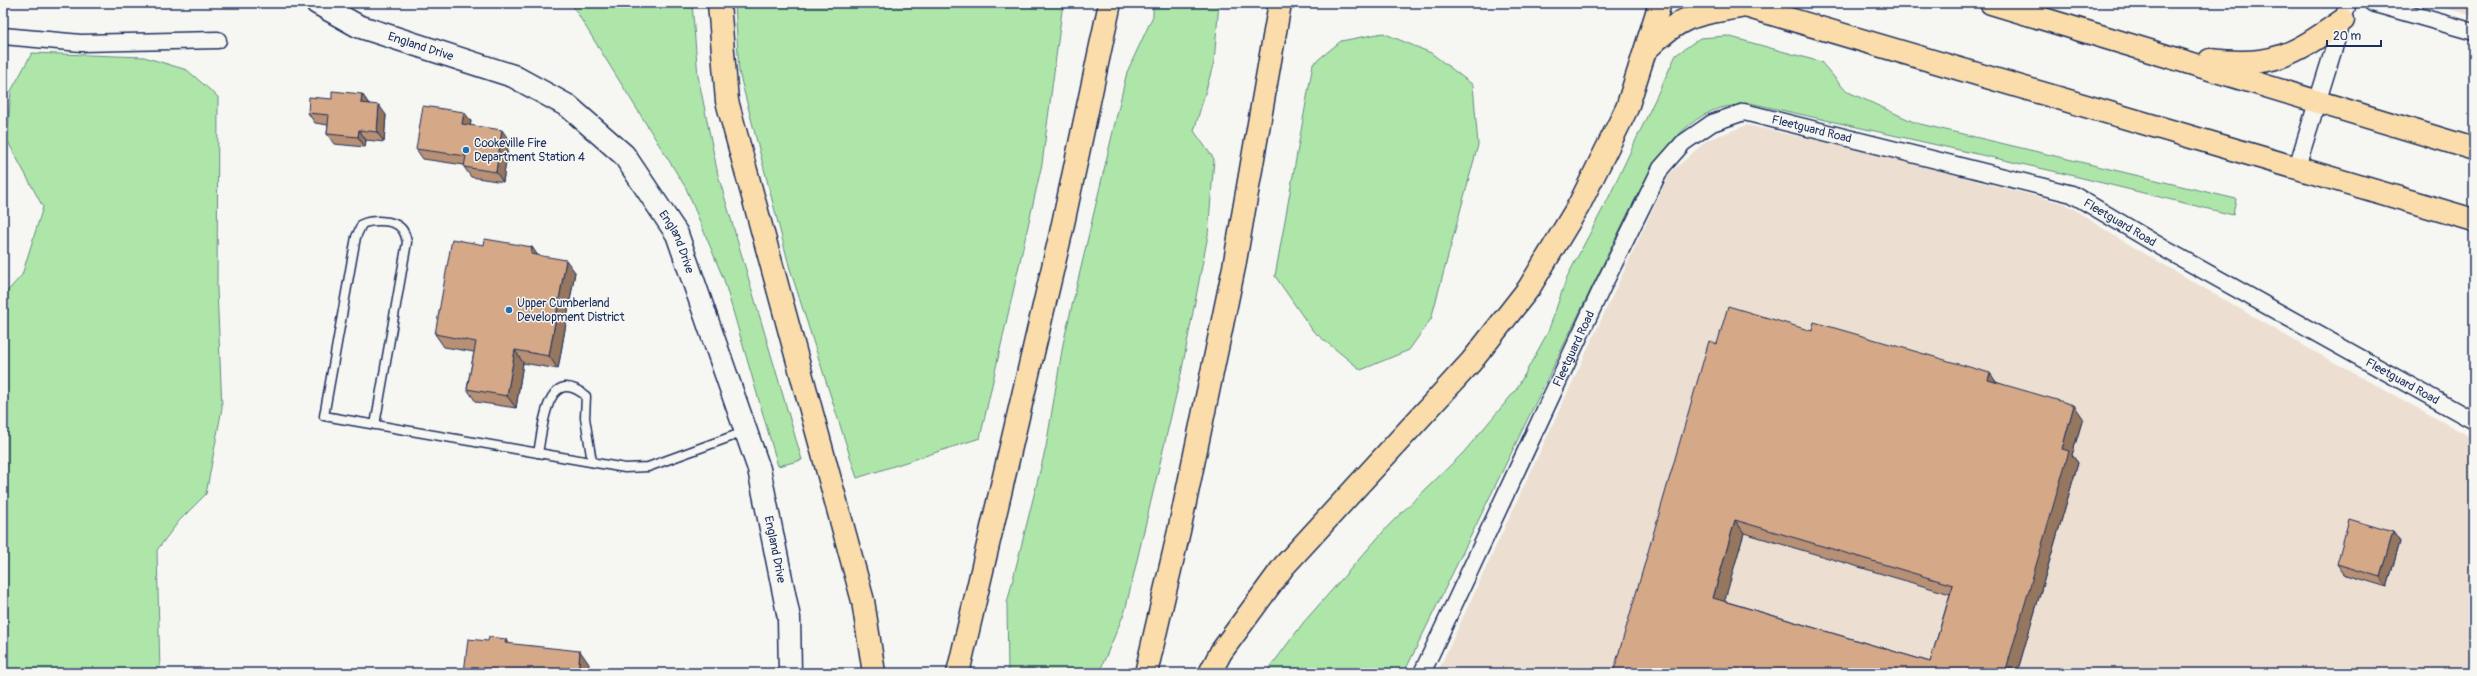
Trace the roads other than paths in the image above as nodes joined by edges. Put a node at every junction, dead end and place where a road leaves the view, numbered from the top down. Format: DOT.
graph roads {
  1 [pos="317,3"];
  2 [pos="719,3"];
  3 [pos="1110,3"];
  4 [pos="1280,3"];
  5 [pos="1660,3"];
  6 [pos="1991,3"];
  7 [pos="2372,3"];
  8 [pos="1741,5"];
  9 [pos="2346,12"];
  10 [pos="2474,32"];
  11 [pos="3,36"];
  12 [pos="218,40"];
  13 [pos="1647,48"];
  14 [pos="2152,52"];
  15 [pos="2319,102"];
  16 [pos="2431,134"];
  17 [pos="2474,149"];
  18 [pos="2474,157"];
  19 [pos="2297,167"];
  20 [pos="2474,220"];
  21 [pos="2474,421"];
  22 [pos="375,425"];
  23 [pos="747,431"];
  24 [pos="538,453"];
  25 [pos="592,462"];
  26 [pos="790,673"];
  27 [pos="874,673"];
  28 [pos="958,673"];
  29 [pos="1146,673"];
  30 [pos="1210,673"];
  31 [pos="1422,673"];
  1 -- 23 [label="street, England Drive"];
  2 -- 27 [label="highway"];
  3 -- 28 [label="highway"];
  4 -- 29 [label="highway"];
  5 -- 13 [label="highway"];
  6 -- 14 [label="highway"];
  7 -- 10 [label="street"];
  8 -- 13 [label="highway"];
  8 -- 19 [label="highway"];
  9 -- 14 [label="highway"];
  9 -- 15 [label="street"];
  11 -- 12 [label="street"];
  13 -- 30 [label="highway"];
  14 -- 15 [label="highway"];
  15 -- 16 [label="highway"];
  15 -- 19 [label="street"];
  16 -- 17 [label="highway"];
  16 -- 18 [label="highway"];
  19 -- 20 [label="highway"];
  21 -- 31 [label="street, Fleetguard Road"];
  22 -- 22 [label="lane"];
  22 -- 24 [label="lane"];
  23 -- 25 [label="lane"];
  23 -- 26 [label="street, England Drive"];
  24 -- 25 [label="lane"];
  24 -- 25 [label="lane"];
}
